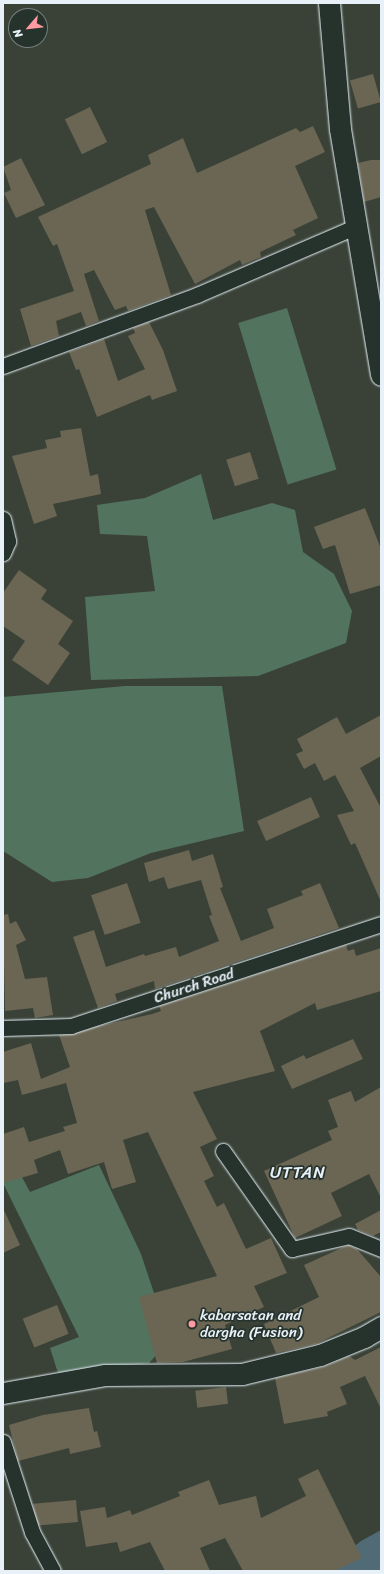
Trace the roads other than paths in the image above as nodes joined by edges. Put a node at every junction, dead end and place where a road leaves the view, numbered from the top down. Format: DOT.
graph roads {
  1 [pos="329,3"];
  2 [pos="357,226"];
  3 [pos="3,366"];
  4 [pos="381,375"];
  5 [pos="3,519"];
  6 [pos="3,553"];
  7 [pos="381,924"];
  8 [pos="3,1028"];
  9 [pos="223,1151"];
  10 [pos="381,1249"];
  11 [pos="381,1327"];
  12 [pos="3,1393"];
  13 [pos="3,1442"];
  14 [pos="53,1571"];
  1 -- 2 [label="street"];
  2 -- 3 [label="street"];
  2 -- 4 [label="street"];
  5 -- 6 [label="street"];
  7 -- 8 [label="street, Church Road"];
  9 -- 10 [label="street"];
  11 -- 12 [label="street"];
  13 -- 14 [label="street"];
}
